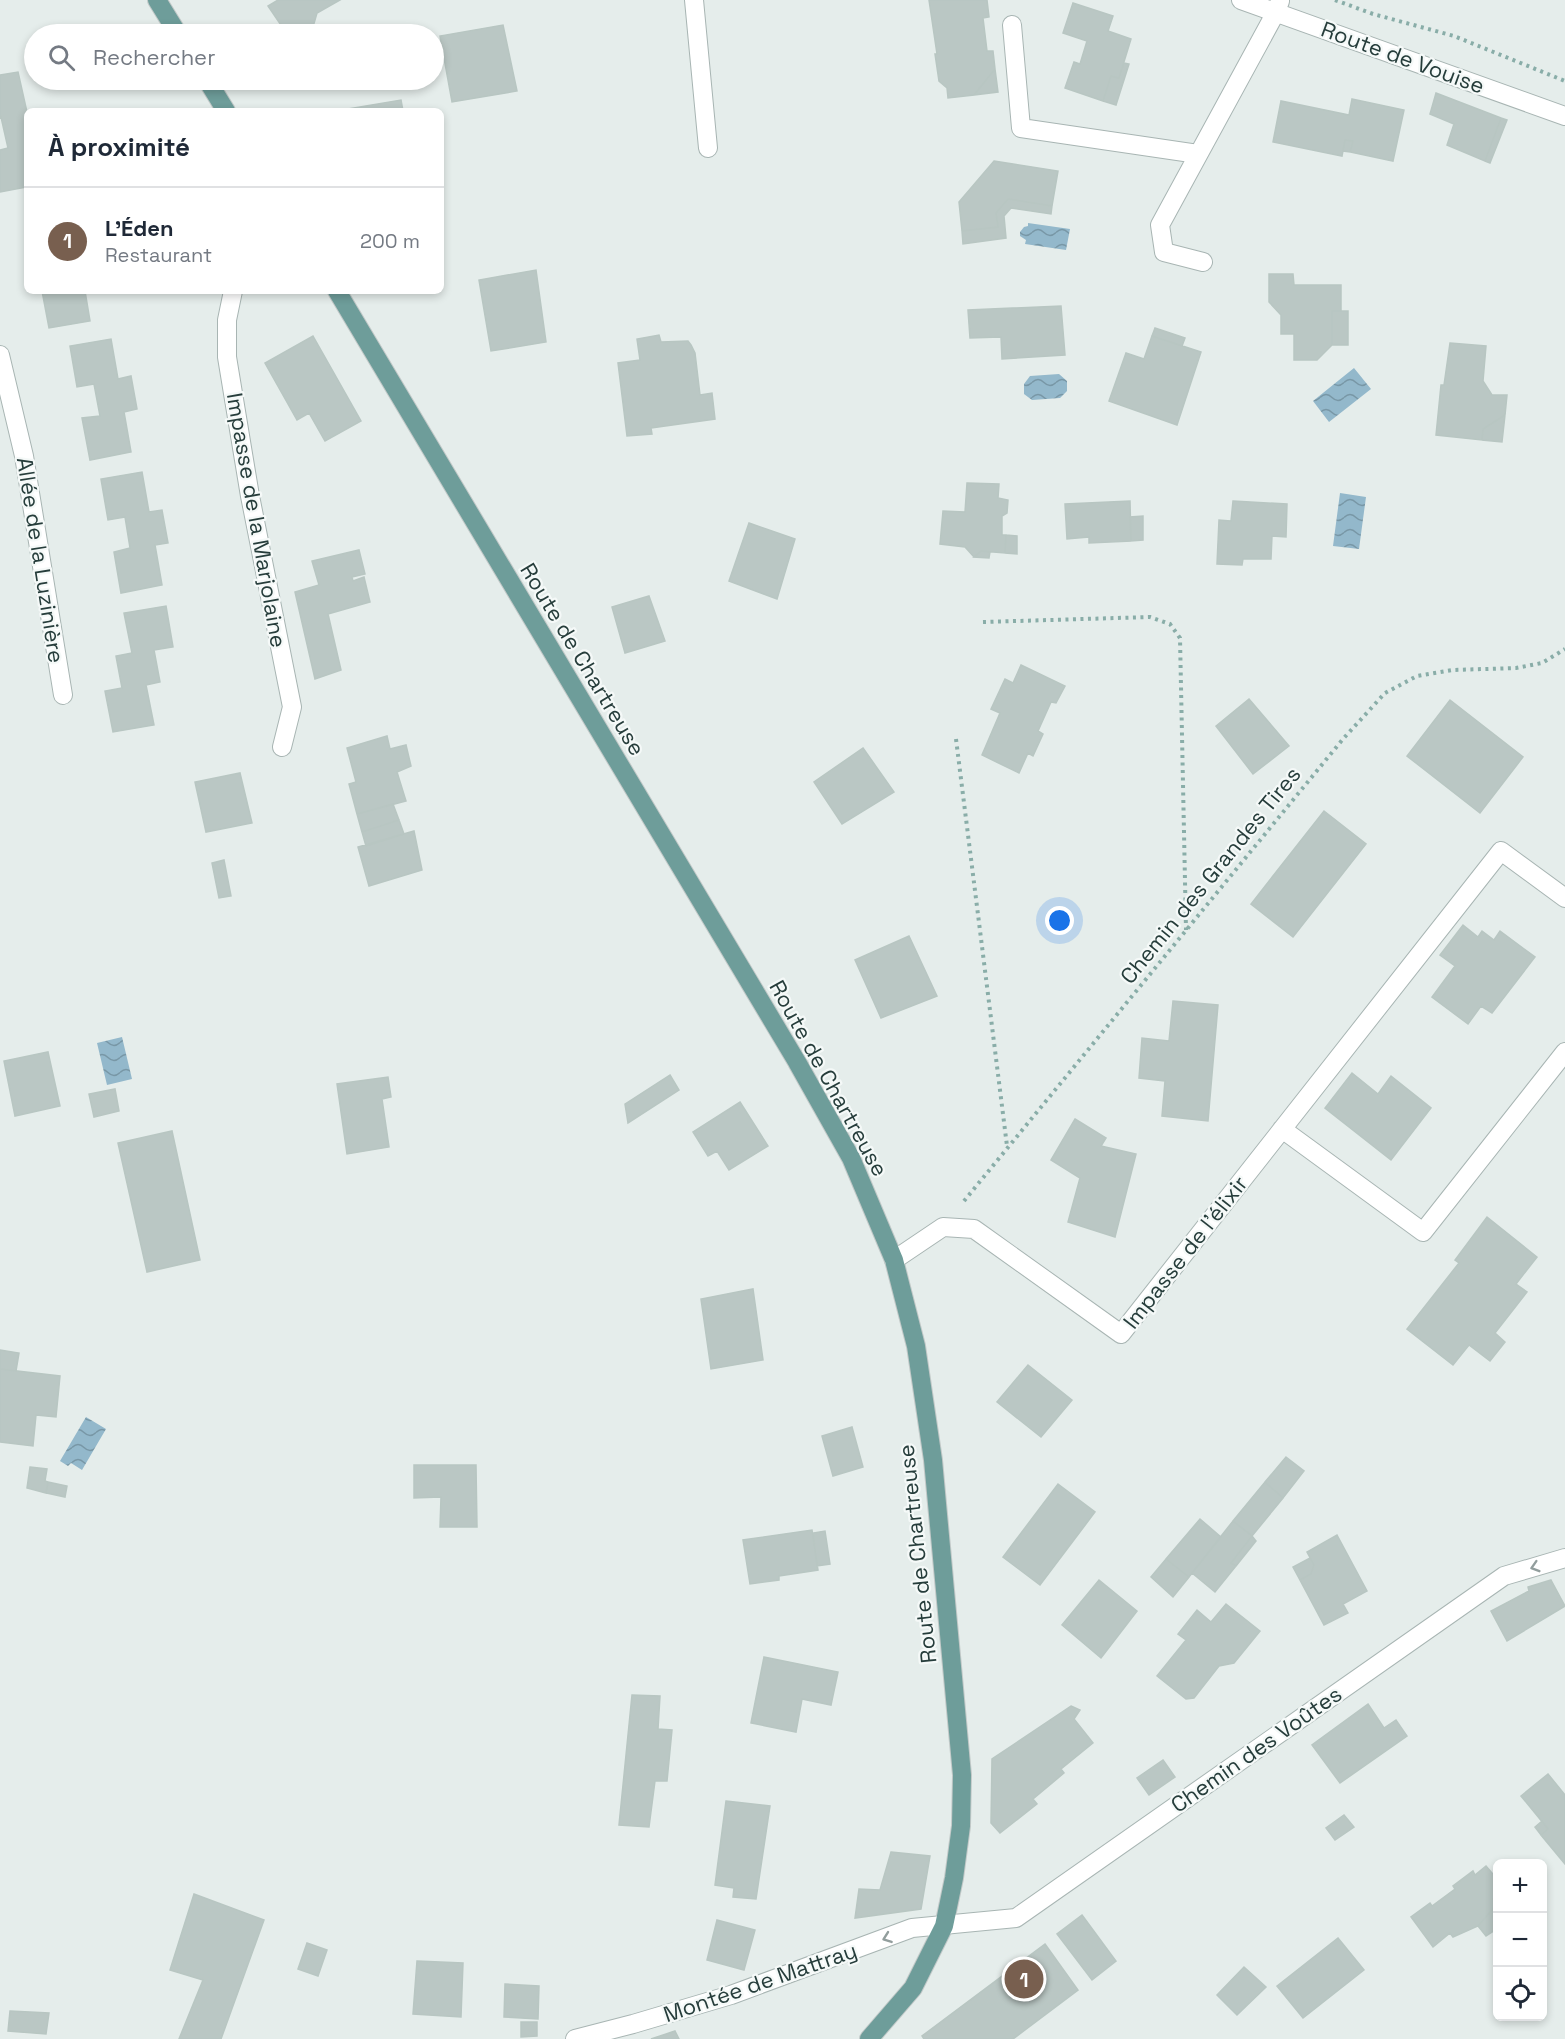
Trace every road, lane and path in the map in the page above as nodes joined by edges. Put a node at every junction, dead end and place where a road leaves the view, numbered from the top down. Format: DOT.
graph roads {
  1 [pos="157,0"];
  2 [pos="694,0"];
  3 [pos="1241,0"];
  4 [pos="1335,0"];
  5 [pos="1278,6"];
  6 [pos="172,24"];
  7 [pos="1012,26"];
  8 [pos="1565,81"];
  9 [pos="213,90"];
  10 [pos="224,108"];
  11 [pos="1565,116"];
  12 [pos="708,148"];
  13 [pos="1198,154"];
  14 [pos="1203,262"];
  15 [pos="232,294"];
  16 [pos="339,294"];
  17 [pos="0,355"];
  18 [pos="983,622"];
  19 [pos="1565,649"];
  20 [pos="63,695"];
  21 [pos="956,739"];
  22 [pos="282,747"];
  23 [pos="1565,898"];
  24 [pos="1186,930"];
  25 [pos="1565,1052"];
  26 [pos="1282,1129"];
  27 [pos="1007,1147"];
  28 [pos="944,1227"];
  29 [pos="894,1260"];
  30 [pos="1565,1558"];
  31 [pos="944,1926"];
  32 [pos="575,2039"];
  33 [pos="869,2039"];
  1 -- 6 [label="main road"];
  2 -- 12 [label="street"];
  3 -- 5 [label="street, Route de Vouise"];
  4 -- 8 [label="path"];
  5 -- 11 [label="street, Route de Vouise"];
  5 -- 13 [label="street"];
  7 -- 13 [label="street"];
  9 -- 10 [label="main road"];
  13 -- 14 [label="street"];
  15 -- 22 [label="street, Impasse de la Marjolaine"];
  16 -- 29 [label="main road, Route de Chartreuse"];
  17 -- 20 [label="street, Allée de la Luzinière"];
  18 -- 24 [label="path"];
  19 -- 24 [label="path, Chemin des Grandes Tires"];
  21 -- 27 [label="path"];
  23 -- 26 [label="street, Impasse de l'élixir"];
  24 -- 27 [label="path, Chemin des Grandes Tires"];
  25 -- 26 [label="street"];
  26 -- 28 [label="street, Impasse de l'élixir"];
  27 -- 28 [label="path, Chemin des Grandes Tires"];
  28 -- 29 [label="street"];
  29 -- 31 [label="main road, Route de Chartreuse"];
  30 -- 31 [label="street, Chemin des Voûtes, one-way"];
  31 -- 32 [label="street, Montée de Mattray, one-way"];
  31 -- 33 [label="main road, Route de Chartreuse"];
}
